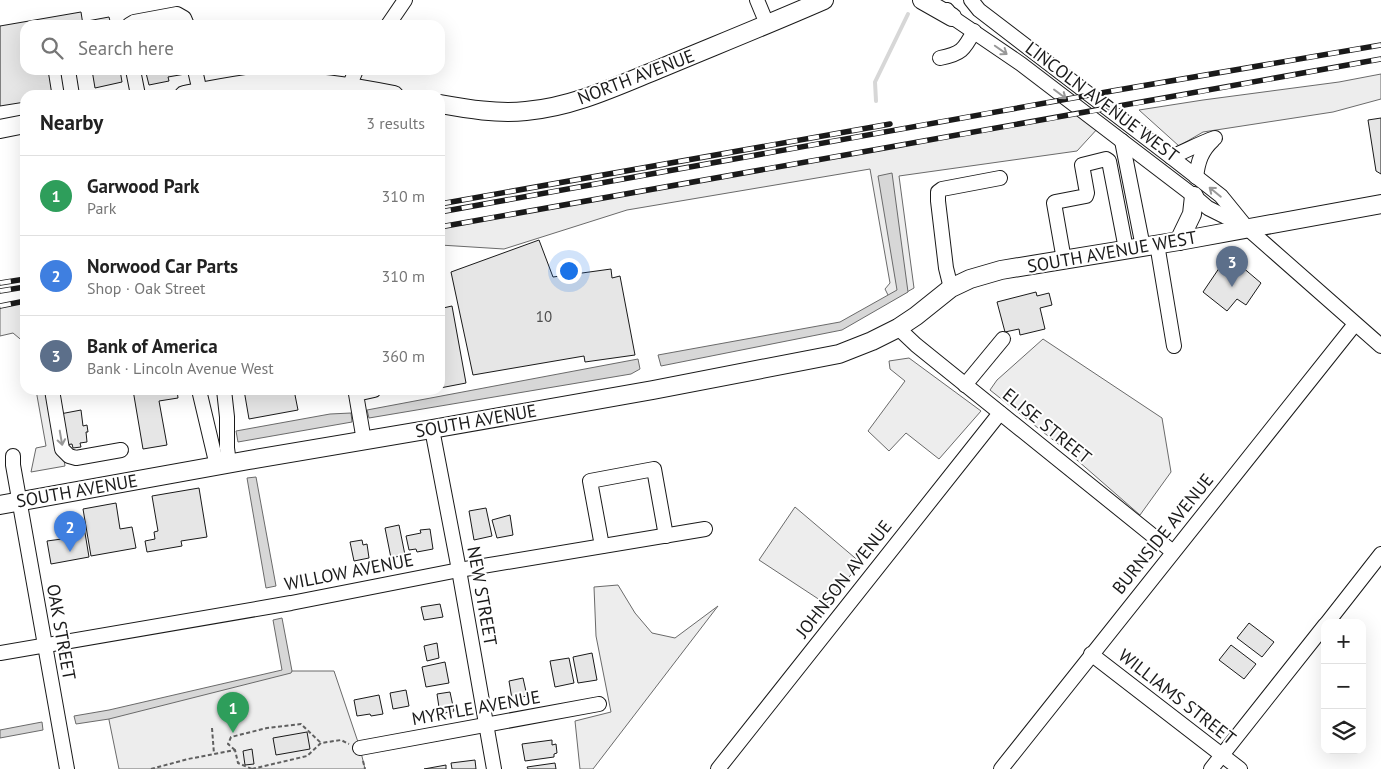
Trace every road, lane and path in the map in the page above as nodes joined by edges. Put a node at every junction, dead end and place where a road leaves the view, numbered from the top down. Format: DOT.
graph roads {
  1 [pos="405,0"];
  2 [pos="757,0"];
  3 [pos="824,0"];
  4 [pos="922,0"];
  5 [pos="938,0"];
  6 [pos="971,0"];
  7 [pos="952,17"];
  8 [pos="144,20"];
  9 [pos="185,20"];
  10 [pos="391,20"];
  11 [pos="767,24"];
  12 [pos="974,31"];
  13 [pos="940,58"];
  14 [pos="69,75"];
  15 [pos="134,75"];
  16 [pos="195,75"];
  17 [pos="354,75"];
  18 [pos="349,87"];
  19 [pos="71,90"];
  20 [pos="137,90"];
  21 [pos="193,90"];
  22 [pos="213,90"];
  23 [pos="366,90"];
  24 [pos="445,105"];
  25 [pos="20,125"];
  26 [pos="0,129"];
  27 [pos="1122,141"];
  28 [pos="1172,157"];
  29 [pos="1149,162"];
  30 [pos="1129,175"];
  31 [pos="1196,177"];
  32 [pos="1000,178"];
  33 [pos="1194,196"];
  34 [pos="1381,204"];
  35 [pos="1247,228"];
  36 [pos="1178,241"];
  37 [pos="1142,247"];
  38 [pos="1064,260"];
  39 [pos="951,288"];
  40 [pos="937,298"];
  41 [pos="1355,324"];
  42 [pos="898,328"];
  43 [pos="1003,339"];
  44 [pos="1174,346"];
  45 [pos="1381,346"];
  46 [pos="965,385"];
  47 [pos="53,395"];
  48 [pos="201,395"];
  49 [pos="225,395"];
  50 [pos="356,395"];
  51 [pos="1000,413"];
  52 [pos="432,429"];
  53 [pos="364,440"];
  54 [pos="121,450"];
  55 [pos="13,456"];
  56 [pos="223,464"];
  57 [pos="20,501"];
  58 [pos="0,505"];
  59 [pos="705,529"];
  60 [pos="666,536"];
  61 [pos="602,546"];
  62 [pos="1173,552"];
  63 [pos="1381,554"];
  64 [pos="459,570"];
  65 [pos="1330,619"];
  66 [pos="1321,630"];
  67 [pos="44,645"];
  68 [pos="0,653"];
  69 [pos="1092,654"];
  70 [pos="599,704"];
  71 [pos="486,725"];
  72 [pos="212,728"];
  73 [pos="321,743"];
  74 [pos="360,748"];
  75 [pos="235,750"];
  76 [pos="214,754"];
  77 [pos="1221,755"];
  78 [pos="67,769"];
  79 [pos="151,769"];
  80 [pos="252,769"];
  81 [pos="494,769"];
  82 [pos="718,769"];
  83 [pos="1001,769"];
  84 [pos="1210,769"];
  85 [pos="1240,769"];
  1 -- 10 [label="street"];
  2 -- 11 [label="street"];
  3 -- 11 [label="main road, NORTH AVENUE"];
  4 -- 7 [label="main road"];
  5 -- 7 [label="street, LINCOLN AVENUE WEST"];
  6 -- 28 [label="street, LINCOLN AVENUE WEST"];
  7 -- 12 [label="street, LINCOLN AVENUE WEST"];
  8 -- 9 [label="street"];
  11 -- 24 [label="main road, NORTH AVENUE"];
  12 -- 13 [label="street"];
  12 -- 27 [label="street, LINCOLN AVENUE WEST, one-way"];
  14 -- 19 [label="street"];
  15 -- 20 [label="street"];
  16 -- 21 [label="street"];
  17 -- 18 [label="street"];
  18 -- 22 [label="main road"];
  18 -- 23 [label="main road"];
  25 -- 26 [label="main road"];
  27 -- 29 [label="street, LINCOLN AVENUE WEST"];
  27 -- 30 [label="street"];
  28 -- 31 [label="street, LINCOLN AVENUE WEST"];
  28 -- 31 [label="street"];
  29 -- 30 [label="street"];
  29 -- 33 [label="street, LINCOLN AVENUE WEST"];
  30 -- 37 [label="street"];
  35 -- 31 [label="street, LINCOLN AVENUE WEST, one-way"];
  32 -- 39 [label="street"];
  33 -- 35 [label="street, LINCOLN AVENUE WEST"];
  33 -- 36 [label="main road"];
  34 -- 35 [label="main road, SOUTH AVENUE WEST"];
  35 -- 36 [label="main road, SOUTH AVENUE WEST"];
  35 -- 41 [label="street, LINCOLN AVENUE WEST"];
  36 -- 37 [label="main road, SOUTH AVENUE WEST"];
  37 -- 38 [label="main road, SOUTH AVENUE WEST"];
  37 -- 38 [label="street"];
  37 -- 44 [label="street"];
  38 -- 39 [label="main road, SOUTH AVENUE WEST"];
  39 -- 40 [label="main road, SOUTH AVENUE WEST"];
  40 -- 42 [label="main road, SOUTH AVENUE"];
  41 -- 45 [label="street, LINCOLN AVENUE WEST"];
  41 -- 62 [label="street, BURNSIDE AVENUE"];
  42 -- 46 [label="street, ELISE STREET"];
  42 -- 52 [label="main road, SOUTH AVENUE"];
  43 -- 46 [label="street"];
  46 -- 51 [label="street, ELISE STREET"];
  47 -- 54 [label="street, one-way"];
  48 -- 56 [label="street"];
  49 -- 56 [label="street"];
  50 -- 53 [label="street"];
  51 -- 62 [label="street, ELISE STREET"];
  51 -- 82 [label="street, JOHNSON AVENUE"];
  52 -- 53 [label="main road, SOUTH AVENUE"];
  52 -- 64 [label="street, NEW STREET"];
  53 -- 56 [label="main road, SOUTH AVENUE"];
  55 -- 57 [label="street, OAK STREET"];
  56 -- 57 [label="main road, SOUTH AVENUE"];
  57 -- 58 [label="main road, SOUTH AVENUE"];
  57 -- 67 [label="street, OAK STREET"];
  59 -- 60 [label="street, WILLOW AVENUE"];
  60 -- 61 [label="street, WILLOW AVENUE"];
  60 -- 61 [label="street"];
  61 -- 64 [label="street, WILLOW AVENUE"];
  62 -- 69 [label="street, BURNSIDE AVENUE"];
  63 -- 65 [label="street"];
  64 -- 67 [label="street, WILLOW AVENUE"];
  64 -- 71 [label="street, NEW STREET"];
  66 -- 77 [label="street"];
  67 -- 68 [label="street, WILLOW AVENUE"];
  67 -- 78 [label="street, OAK STREET"];
  69 -- 77 [label="street, WILLIAMS STREET"];
  69 -- 83 [label="street, BURNSIDE AVENUE"];
  70 -- 71 [label="street, MYRTLE AVENUE"];
  71 -- 74 [label="street, MYRTLE AVENUE"];
  71 -- 81 [label="street, NEW STREET"];
  72 -- 76 [label="path"];
  73 -- 74 [label="path"];
  73 -- 75 [label="path"];
  73 -- 80 [label="path"];
  75 -- 76 [label="path"];
  75 -- 80 [label="path"];
  76 -- 79 [label="path"];
  77 -- 84 [label="street"];
  77 -- 85 [label="street, WILLIAMS STREET"];
}
